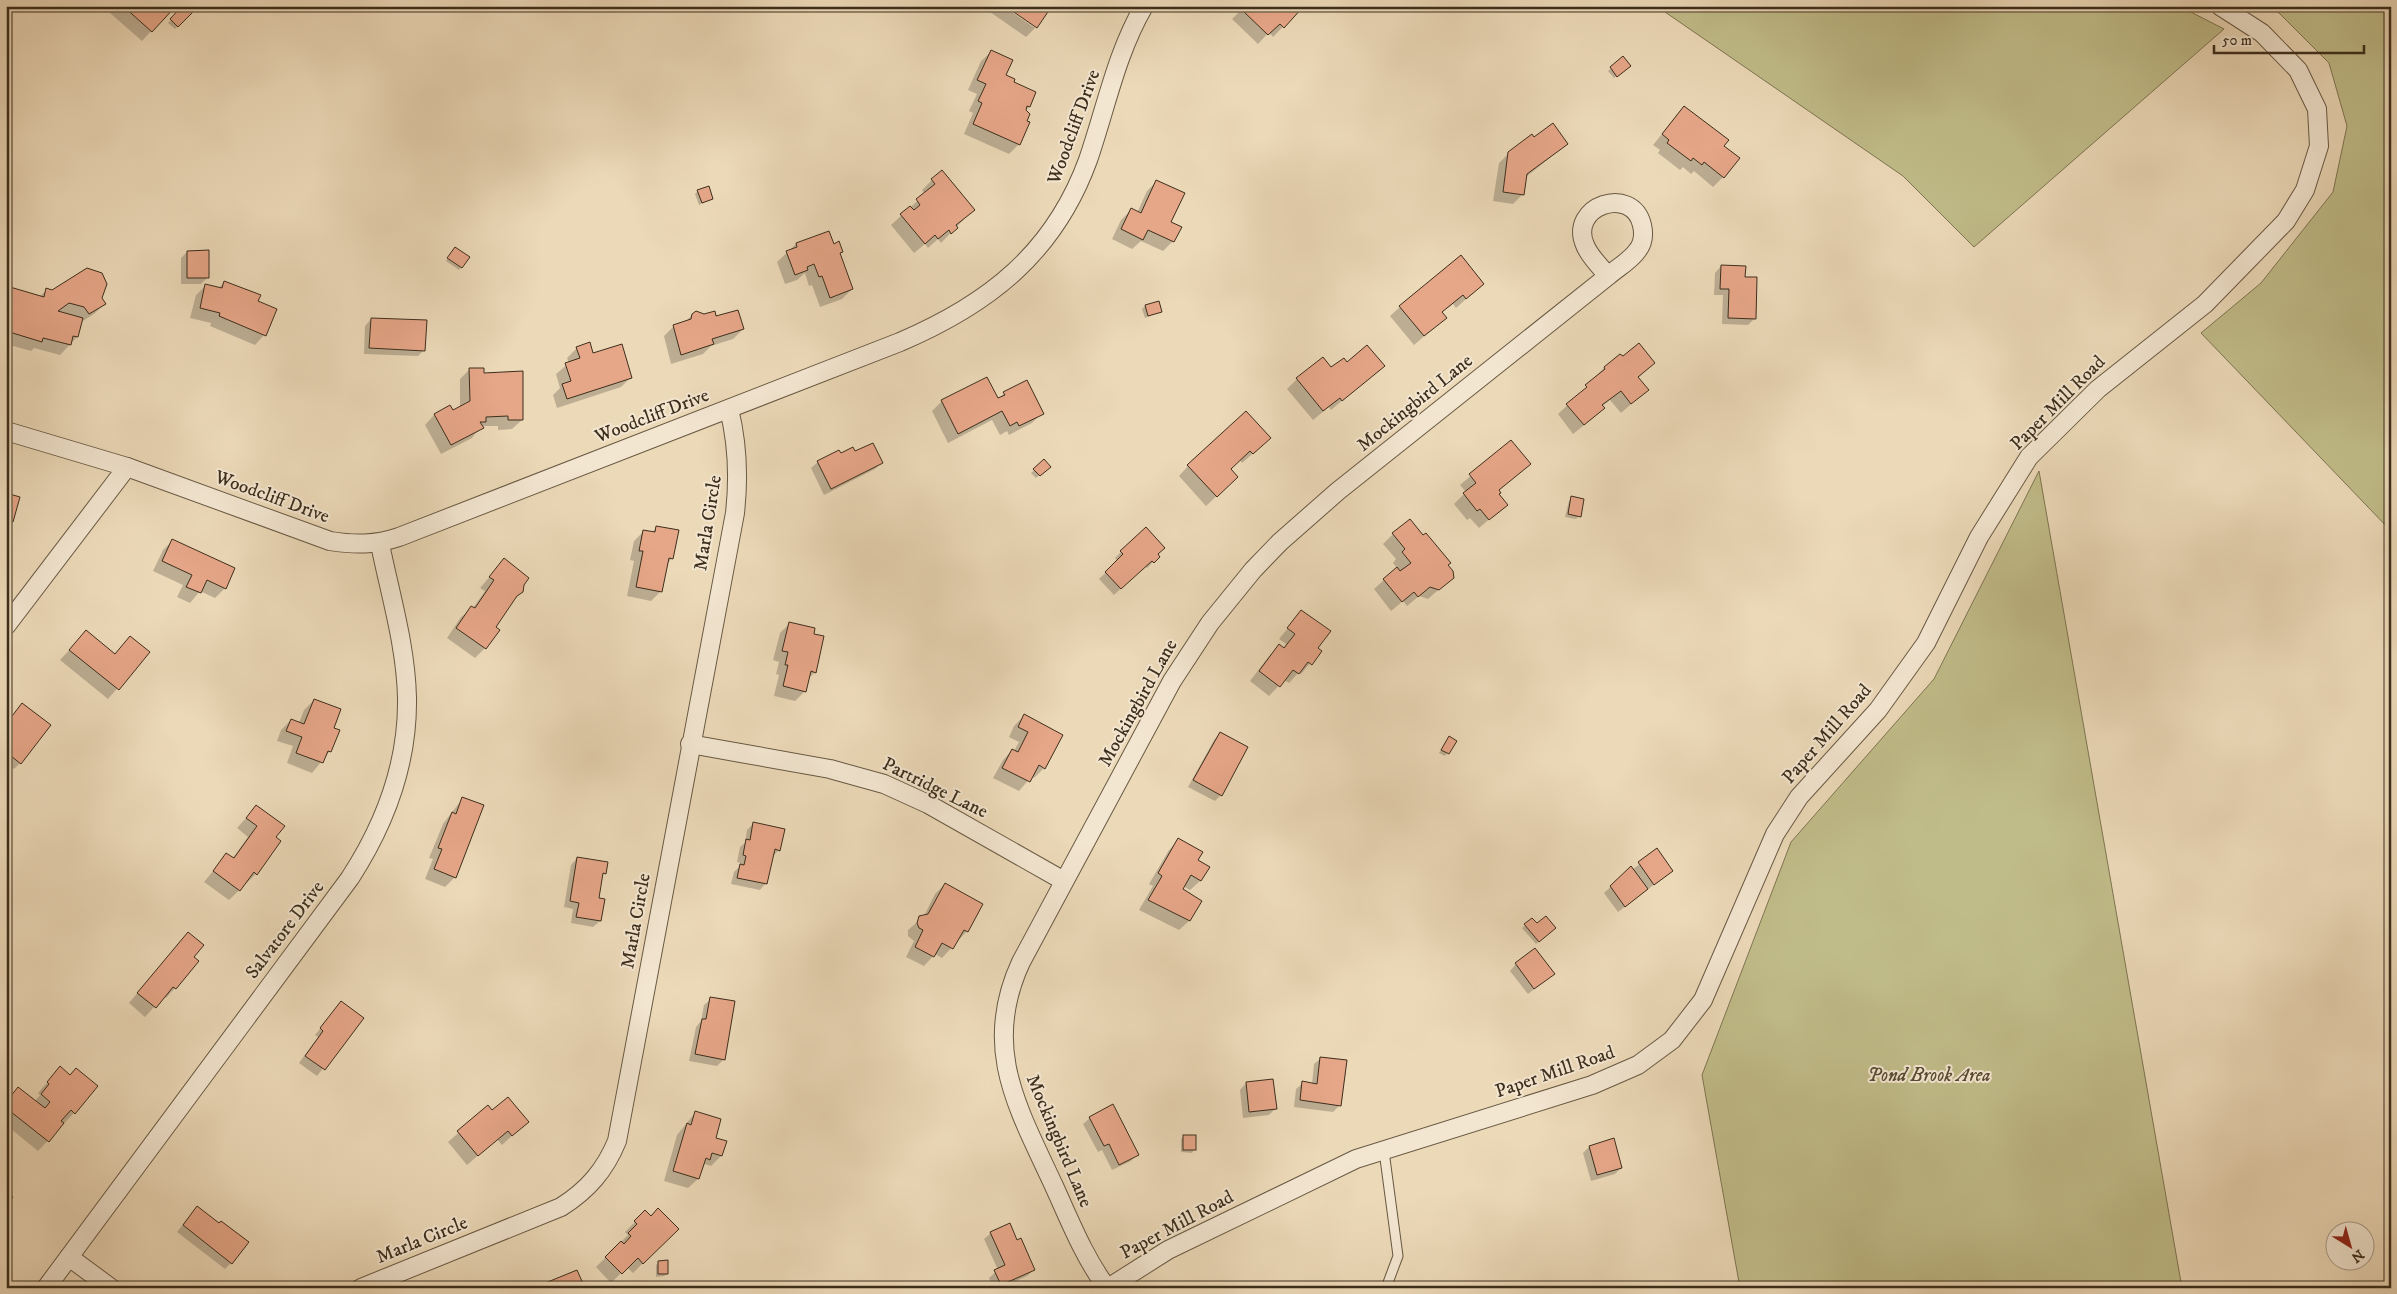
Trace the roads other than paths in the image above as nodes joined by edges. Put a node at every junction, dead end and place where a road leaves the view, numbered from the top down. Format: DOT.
graph roads {
  1 [pos="1144,6"];
  2 [pos="2220,6"];
  3 [pos="1608,276"];
  4 [pos="729,409"];
  5 [pos="6,431"];
  6 [pos="127,467"];
  7 [pos="380,544"];
  8 [pos="6,626"];
  9 [pos="690,744"];
  10 [pos="1064,881"];
  11 [pos="1384,1151"];
  12 [pos="69,1257"];
  13 [pos="46,1288"];
  14 [pos="111,1288"];
  15 [pos="362,1288"];
  16 [pos="1108,1288"];
  17 [pos="1386,1288"];
  1 -- 4 [label="street, Woodcliff Drive"];
  2 -- 11 [label="street, Paper Mill Road"];
  3 -- 10 [label="street, Mockingbird Lane"];
  4 -- 7 [label="street, Woodcliff Drive"];
  4 -- 9 [label="street, Marla Circle"];
  5 -- 6 [label="street, Woodcliff Drive"];
  6 -- 7 [label="street, Woodcliff Drive"];
  6 -- 8 [label="street"];
  7 -- 12 [label="street, Salvatore Drive"];
  9 -- 10 [label="street, Partridge Lane"];
  9 -- 15 [label="street, Marla Circle"];
  10 -- 16 [label="street, Mockingbird Lane"];
  11 -- 16 [label="street, Paper Mill Road"];
  11 -- 17 [label="lane"];
  12 -- 13 [label="street, Salvatore Drive"];
  12 -- 14 [label="street"];
}
